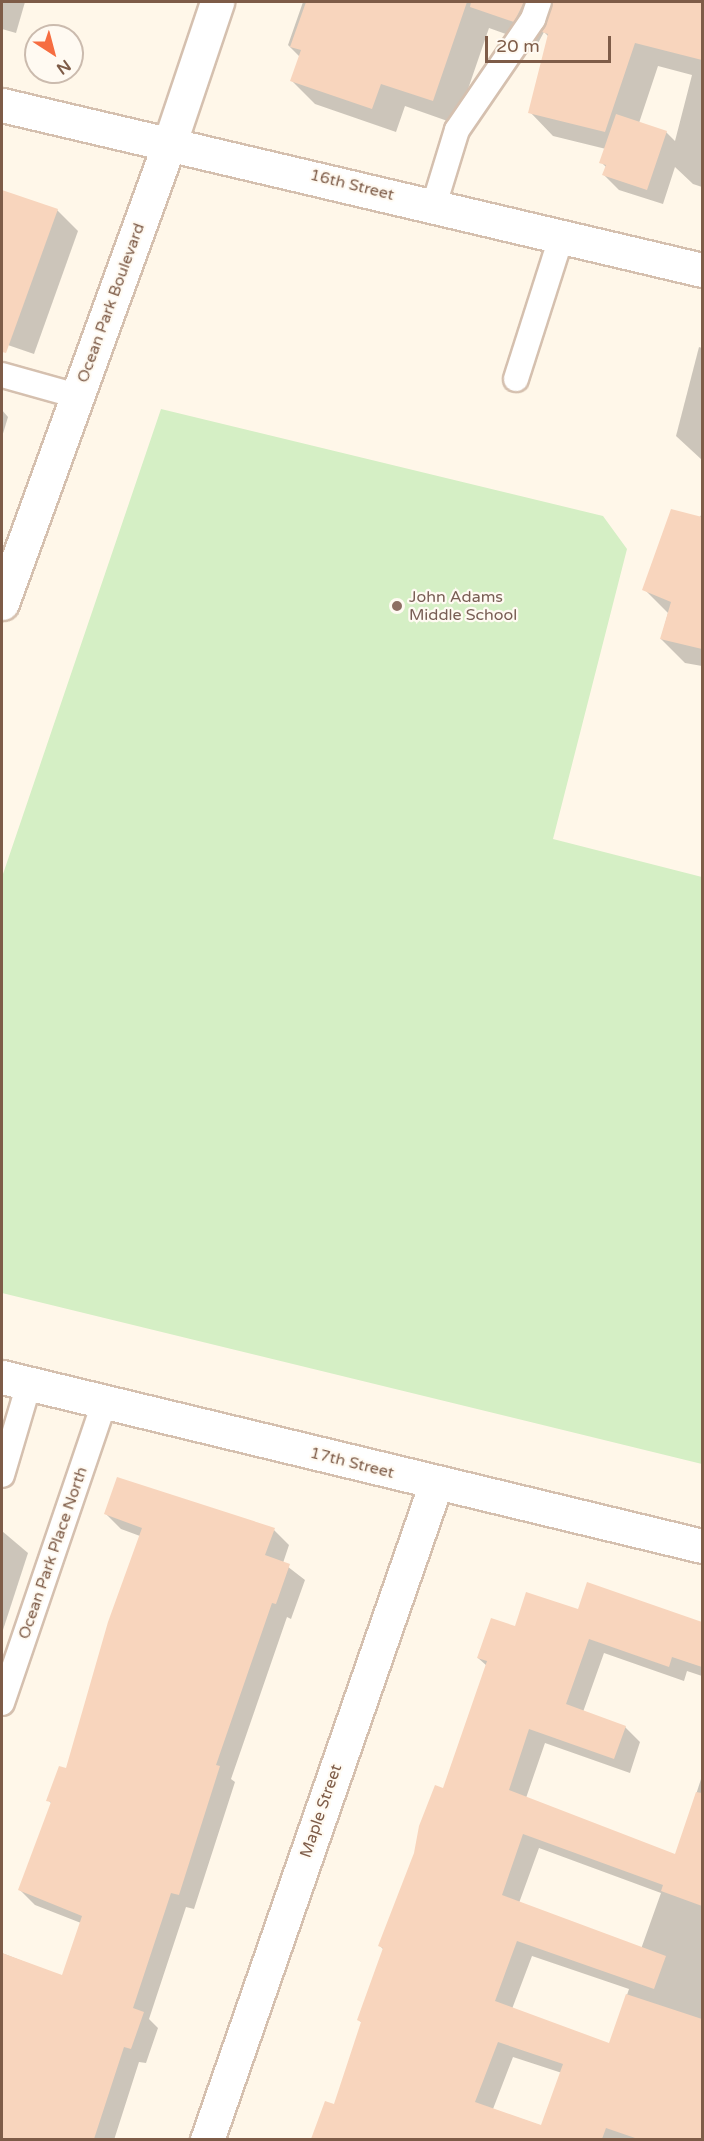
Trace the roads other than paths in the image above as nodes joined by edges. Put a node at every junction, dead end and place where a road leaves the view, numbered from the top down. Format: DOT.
graph roads {
  1 [pos="217,2"];
  2 [pos="539,2"];
  3 [pos="2,105"];
  4 [pos="170,142"];
  5 [pos="434,205"];
  6 [pos="561,235"];
  7 [pos="702,270"];
  8 [pos="2,375"];
  9 [pos="516,379"];
  10 [pos="77,396"];
  11 [pos="2,603"];
  12 [pos="15,1381"];
  13 [pos="104,1403"];
  14 [pos="2,1475"];
  15 [pos="436,1483"];
  16 [pos="702,1546"];
  17 [pos="2,1703"];
  18 [pos="207,2139"];
  1 -- 4 [label="street, Ocean Park Boulevard"];
  2 -- 5 [label="lane"];
  3 -- 4 [label="street, 16th Street"];
  4 -- 5 [label="street, 16th Street"];
  4 -- 10 [label="street, Ocean Park Boulevard"];
  5 -- 6 [label="street, 16th Street"];
  6 -- 7 [label="street, 16th Street"];
  6 -- 9 [label="lane"];
  8 -- 10 [label="lane"];
  10 -- 11 [label="street, Ocean Park Boulevard"];
  12 -- 13 [label="street, 17th Street"];
  12 -- 14 [label="lane"];
  13 -- 15 [label="street, 17th Street"];
  13 -- 17 [label="lane, Ocean Park Place North"];
  15 -- 16 [label="street, 17th Street"];
  15 -- 18 [label="street, Maple Street"];
}
